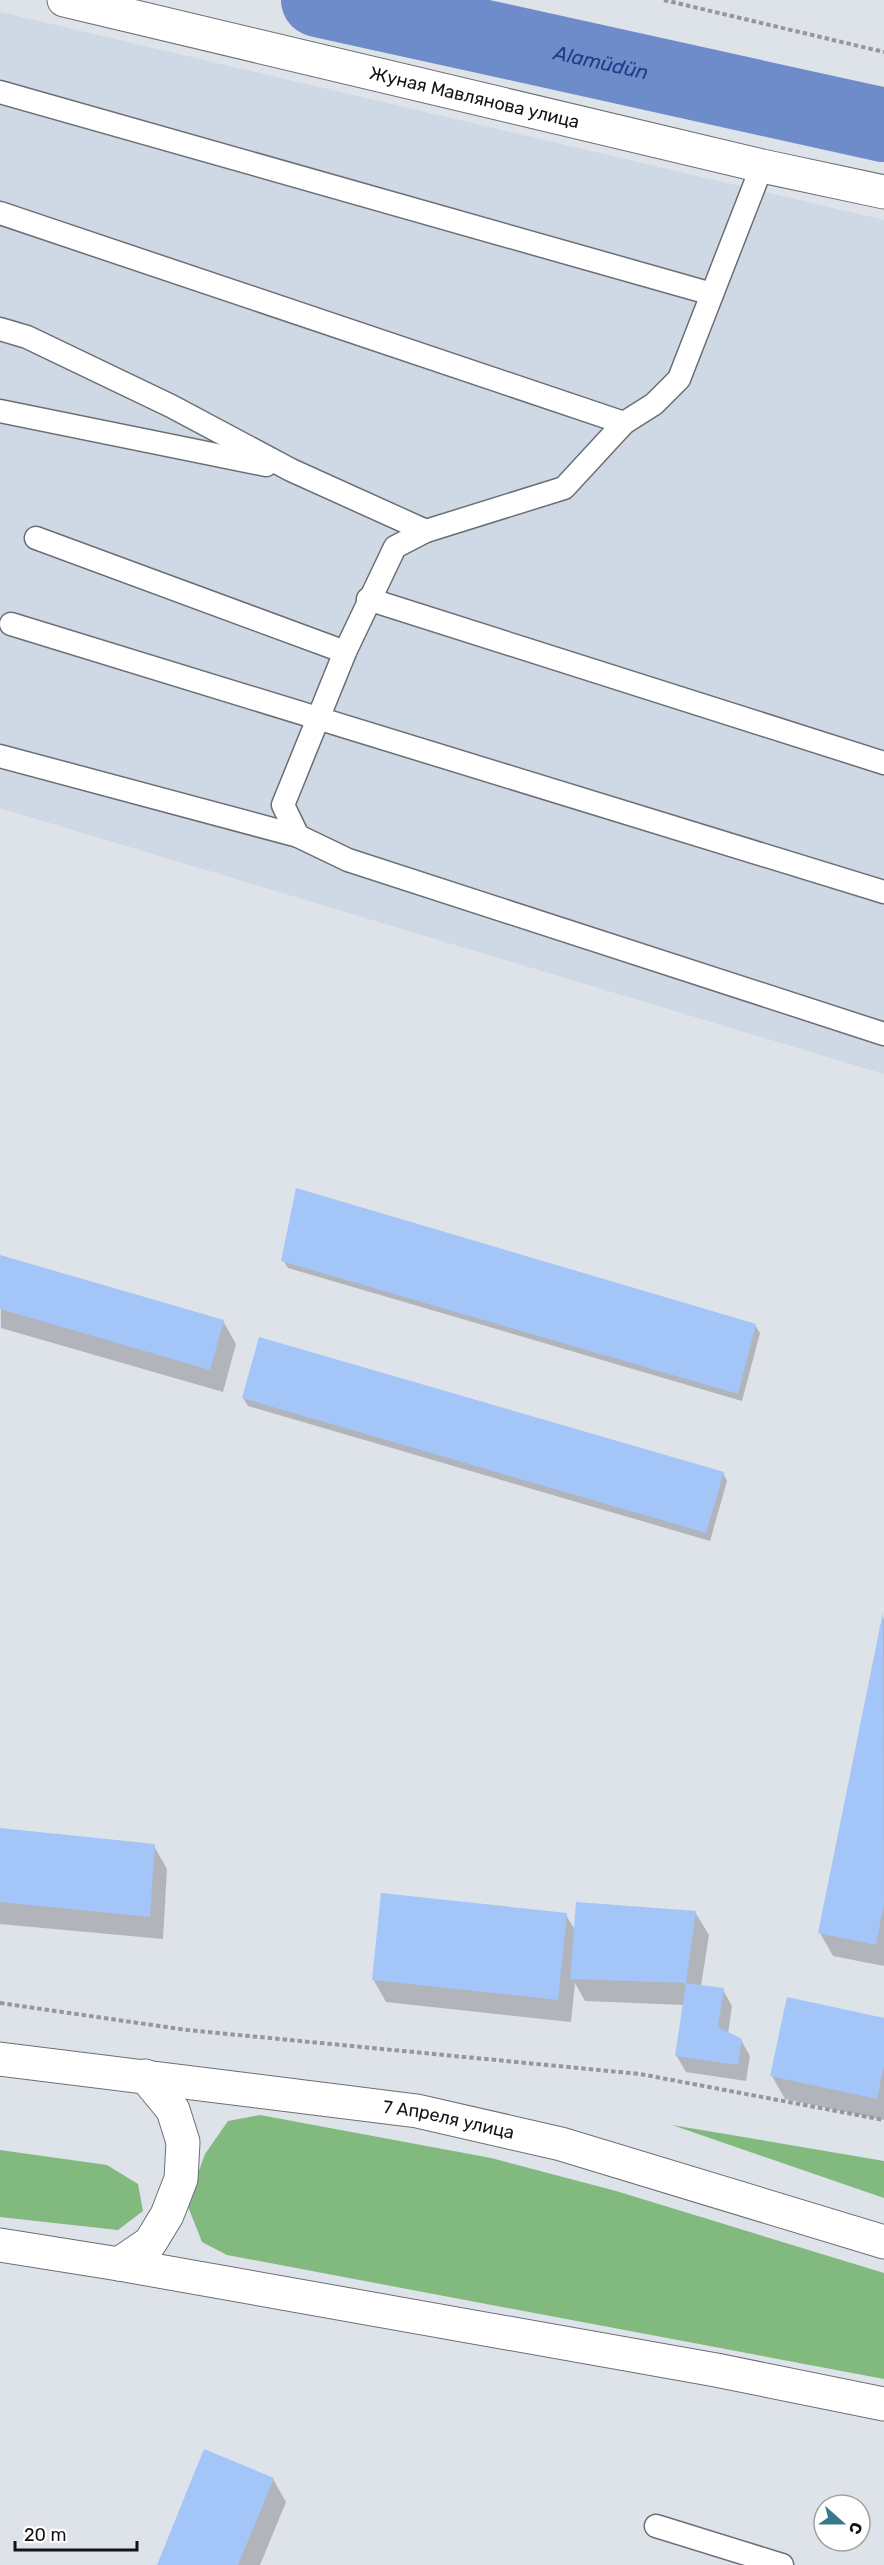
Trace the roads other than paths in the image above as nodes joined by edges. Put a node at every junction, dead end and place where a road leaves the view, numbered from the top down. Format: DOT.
graph roads {
  1 [pos="64,0"];
  2 [pos="0,92"];
  3 [pos="762,166"];
  4 [pos="884,192"];
  5 [pos="0,213"];
  6 [pos="712,294"];
  7 [pos="0,329"];
  8 [pos="0,411"];
  9 [pos="624,423"];
  10 [pos="291,470"];
  11 [pos="426,531"];
  12 [pos="36,538"];
  13 [pos="368,599"];
  14 [pos="11,624"];
  15 [pos="345,652"];
  16 [pos="317,717"];
  17 [pos="0,756"];
  18 [pos="884,763"];
  19 [pos="298,836"];
  20 [pos="884,892"];
  21 [pos="884,1034"];
  22 [pos="0,2059"];
  23 [pos="145,2076"];
  24 [pos="884,2242"];
  25 [pos="0,2245"];
  26 [pos="119,2264"];
  27 [pos="884,2404"];
  28 [pos="656,2526"];
  29 [pos="782,2565"];
  1 -- 3 [label="main road, Жуная Мавлянова улица"];
  2 -- 6 [label="lane"];
  3 -- 4 [label="main road, Жуная Мавлянова улица"];
  3 -- 6 [label="lane"];
  5 -- 9 [label="lane"];
  6 -- 9 [label="lane"];
  7 -- 10 [label="lane"];
  8 -- 10 [label="lane"];
  9 -- 11 [label="lane"];
  10 -- 11 [label="lane"];
  11 -- 13 [label="lane"];
  12 -- 15 [label="lane"];
  13 -- 15 [label="lane"];
  13 -- 18 [label="lane"];
  14 -- 16 [label="lane"];
  15 -- 16 [label="lane"];
  16 -- 19 [label="lane"];
  16 -- 20 [label="lane"];
  17 -- 19 [label="lane"];
  19 -- 21 [label="lane"];
  22 -- 23 [label="main road, 7 Апреля улица"];
  23 -- 24 [label="main road, 7 Апреля улица"];
  23 -- 26 [label="main road"];
  25 -- 26 [label="main road"];
  26 -- 27 [label="main road"];
  28 -- 29 [label="lane"];
}
